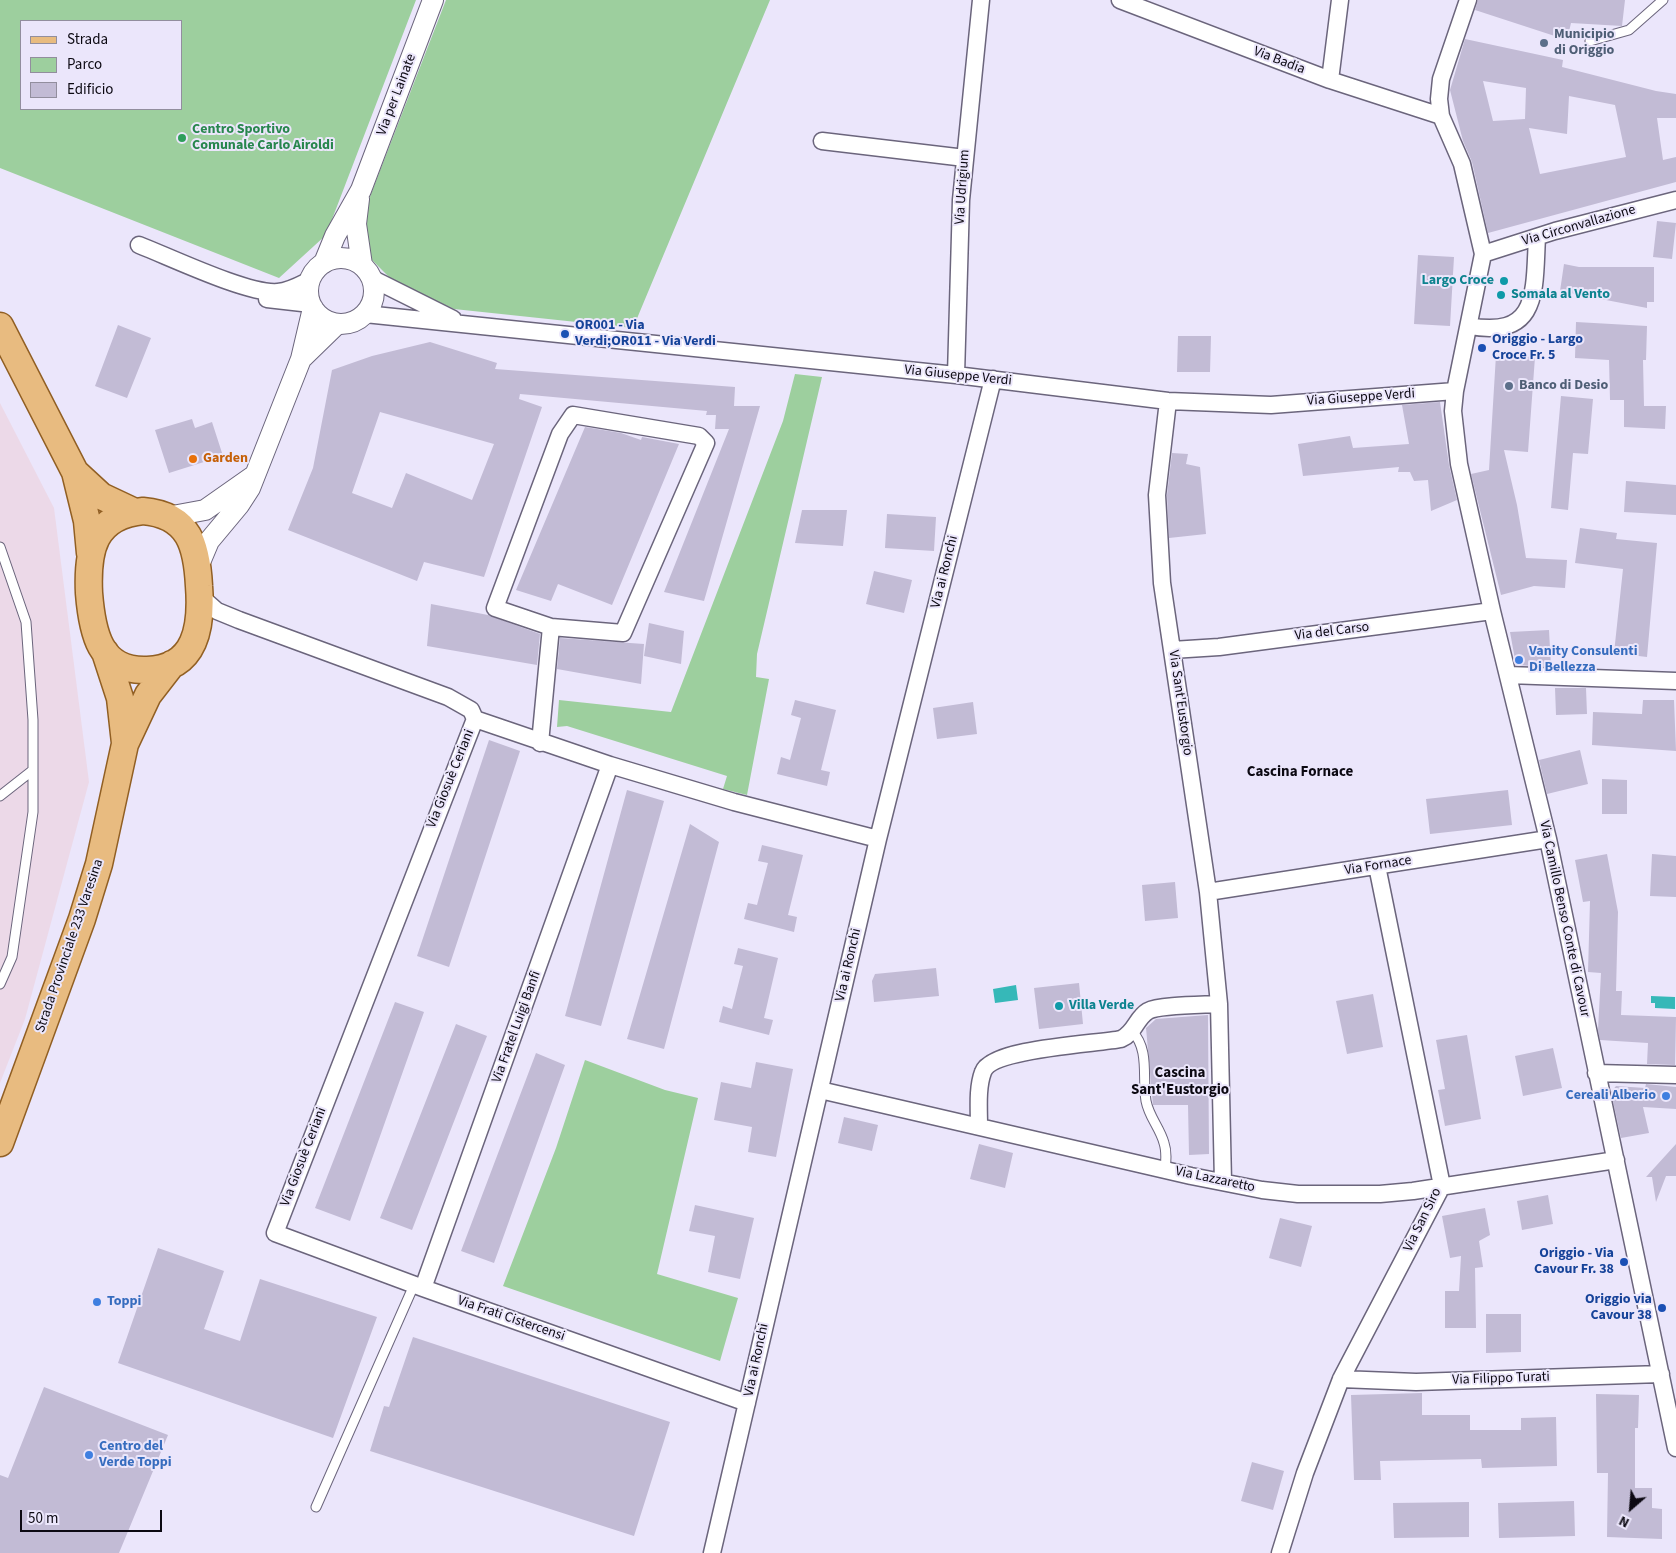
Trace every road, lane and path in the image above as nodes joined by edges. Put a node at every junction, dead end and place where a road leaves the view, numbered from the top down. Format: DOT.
graph roads {
  1 [pos="433,0"];
  2 [pos="981,0"];
  3 [pos="1120,0"];
  4 [pos="1340,0"];
  5 [pos="1468,0"];
  6 [pos="1662,0"];
  7 [pos="1590,41"];
  8 [pos="1330,80"];
  9 [pos="1441,116"];
  10 [pos="822,141"];
  11 [pos="965,158"];
  12 [pos="361,190"];
  13 [pos="1676,200"];
  14 [pos="1537,237"];
  15 [pos="139,245"];
  16 [pos="1483,254"];
  17 [pos="324,263"];
  18 [pos="366,272"];
  19 [pos="310,280"];
  20 [pos="250,288"];
  21 [pos="312,306"];
  22 [pos="365,314"];
  23 [pos="337,324"];
  24 [pos="461,324"];
  25 [pos="0,326"];
  26 [pos="1469,326"];
  27 [pos="301,359"];
  28 [pos="956,375"];
  29 [pos="993,379"];
  30 [pos="1456,391"];
  31 [pos="1168,401"];
  32 [pos="75,472"];
  33 [pos="253,476"];
  34 [pos="134,512"];
  35 [pos="167,517"];
  36 [pos="0,547"];
  37 [pos="90,553"];
  38 [pos="198,568"];
  39 [pos="200,596"];
  40 [pos="1492,611"];
  41 [pos="551,627"];
  42 [pos="1172,650"];
  43 [pos="105,652"];
  44 [pos="172,664"];
  45 [pos="1508,675"];
  46 [pos="1676,681"];
  47 [pos="475,719"];
  48 [pos="540,743"];
  49 [pos="125,744"];
  50 [pos="610,765"];
  51 [pos="33,770"];
  52 [pos="0,796"];
  53 [pos="878,839"];
  54 [pos="1548,839"];
  55 [pos="1377,866"];
  56 [pos="1208,892"];
  57 [pos="0,984"];
  58 [pos="1219,1004"];
  59 [pos="1132,1031"];
  60 [pos="1596,1073"];
  61 [pos="1676,1075"];
  62 [pos="820,1090"];
  63 [pos="979,1126"];
  64 [pos="0,1143"];
  65 [pos="1616,1160"];
  66 [pos="1165,1170"];
  67 [pos="1223,1182"];
  68 [pos="1442,1186"];
  69 [pos="275,1233"];
  70 [pos="419,1287"];
  71 [pos="1661,1374"];
  72 [pos="1341,1379"];
  73 [pos="748,1404"];
  74 [pos="1676,1448"];
  75 [pos="316,1507"];
  76 [pos="712,1553"];
  77 [pos="1280,1553"];
  1 -- 12 [label="street, Via per Lainate"];
  2 -- 11 [label="street, Via Udrigium"];
  3 -- 8 [label="street, Via Badia"];
  4 -- 8 [label="street"];
  5 -- 9 [label="street"];
  6 -- 7 [label="lane"];
  8 -- 9 [label="street, Via Badia"];
  9 -- 16 [label="street"];
  10 -- 11 [label="street"];
  11 -- 28 [label="street, Via Udrigium"];
  12 -- 17 [label="street, Via per Lainate"];
  12 -- 18 [label="street, Via per Lainate"];
  13 -- 14 [label="street, Via Circonvallazione"];
  14 -- 16 [label="street, Via Circonvallazione"];
  14 -- 26 [label="street"];
  15 -- 20 [label="street"];
  16 -- 26 [label="street, Via Camillo Benso Conte di Cavour"];
  17 -- 18 [label="street"];
  17 -- 19 [label="street"];
  18 -- 22 [label="street"];
  18 -- 24 [label="street, Via Giuseppe Verdi"];
  19 -- 20 [label="street"];
  19 -- 21 [label="street"];
  20 -- 21 [label="street"];
  21 -- 23 [label="street"];
  21 -- 27 [label="street"];
  22 -- 23 [label="street"];
  22 -- 24 [label="street, Via Giuseppe Verdi"];
  23 -- 27 [label="street"];
  24 -- 28 [label="street, Via Giuseppe Verdi"];
  25 -- 32 [label="main road"];
  26 -- 30 [label="street, Via Camillo Benso Conte di Cavour"];
  27 -- 33 [label="street"];
  28 -- 29 [label="street, Via Giuseppe Verdi"];
  29 -- 31 [label="street, Via Giuseppe Verdi"];
  29 -- 53 [label="street, Via ai Ronchi"];
  30 -- 31 [label="street, Via Giuseppe Verdi"];
  30 -- 40 [label="street, Via Camillo Benso Conte di Cavour"];
  31 -- 42 [label="street, Via Sant'Eustorgio"];
  32 -- 34 [label="main road"];
  32 -- 37 [label="main road"];
  33 -- 35 [label="street"];
  33 -- 38 [label="street"];
  34 -- 35 [label="main road"];
  34 -- 37 [label="main road"];
  35 -- 38 [label="main road"];
  36 -- 51 [label="lane"];
  37 -- 43 [label="main road"];
  38 -- 39 [label="main road"];
  39 -- 44 [label="main road"];
  39 -- 47 [label="street"];
  40 -- 42 [label="street, Via del Carso"];
  40 -- 45 [label="street, Via Camillo Benso Conte di Cavour"];
  41 -- 41 [label="street"];
  41 -- 48 [label="street"];
  42 -- 56 [label="street, Via Sant'Eustorgio"];
  43 -- 44 [label="main road"];
  43 -- 49 [label="main road"];
  44 -- 49 [label="main road"];
  45 -- 46 [label="street"];
  45 -- 54 [label="street, Via Camillo Benso Conte di Cavour"];
  47 -- 48 [label="street, Via Giosuè Ceriani"];
  47 -- 69 [label="street, Via Giosuè Ceriani"];
  48 -- 50 [label="street, Via Giosuè Ceriani"];
  49 -- 64 [label="main road, Strada Provinciale 233 Varesina"];
  50 -- 53 [label="street, Via Giosuè Ceriani"];
  50 -- 70 [label="street, Via Fratel Luigi Banfi"];
  51 -- 52 [label="lane"];
  51 -- 57 [label="lane"];
  53 -- 62 [label="street, Via ai Ronchi"];
  54 -- 55 [label="street, Via Fornace"];
  54 -- 60 [label="street, Via Camillo Benso Conte di Cavour"];
  55 -- 56 [label="street, Via Fornace"];
  55 -- 68 [label="street, Via San Siro"];
  56 -- 58 [label="street, Via Sant'Eustorgio"];
  58 -- 59 [label="street"];
  58 -- 67 [label="street, Via Sant'Eustorgio"];
  59 -- 63 [label="street"];
  59 -- 66 [label="lane"];
  60 -- 61 [label="street"];
  60 -- 65 [label="street, Via Camillo Benso Conte di Cavour"];
  62 -- 63 [label="street, Via Lazzaretto"];
  62 -- 73 [label="street, Via ai Ronchi"];
  63 -- 66 [label="street, Via Lazzaretto"];
  65 -- 68 [label="street, Via Lazzaretto"];
  65 -- 71 [label="street, Via Camillo Benso Conte di Cavour"];
  66 -- 67 [label="street, Via Lazzaretto"];
  67 -- 68 [label="street, Via Lazzaretto"];
  68 -- 72 [label="street, Via San Siro"];
  69 -- 70 [label="street, Via Frati Cistercensi"];
  70 -- 73 [label="street, Via Frati Cistercensi"];
  70 -- 75 [label="lane"];
  71 -- 72 [label="street, Via Filippo Turati"];
  71 -- 74 [label="street, Via Camillo Benso Conte di Cavour"];
  72 -- 77 [label="street, Via San Siro"];
  73 -- 76 [label="street, Via ai Ronchi"];
}
